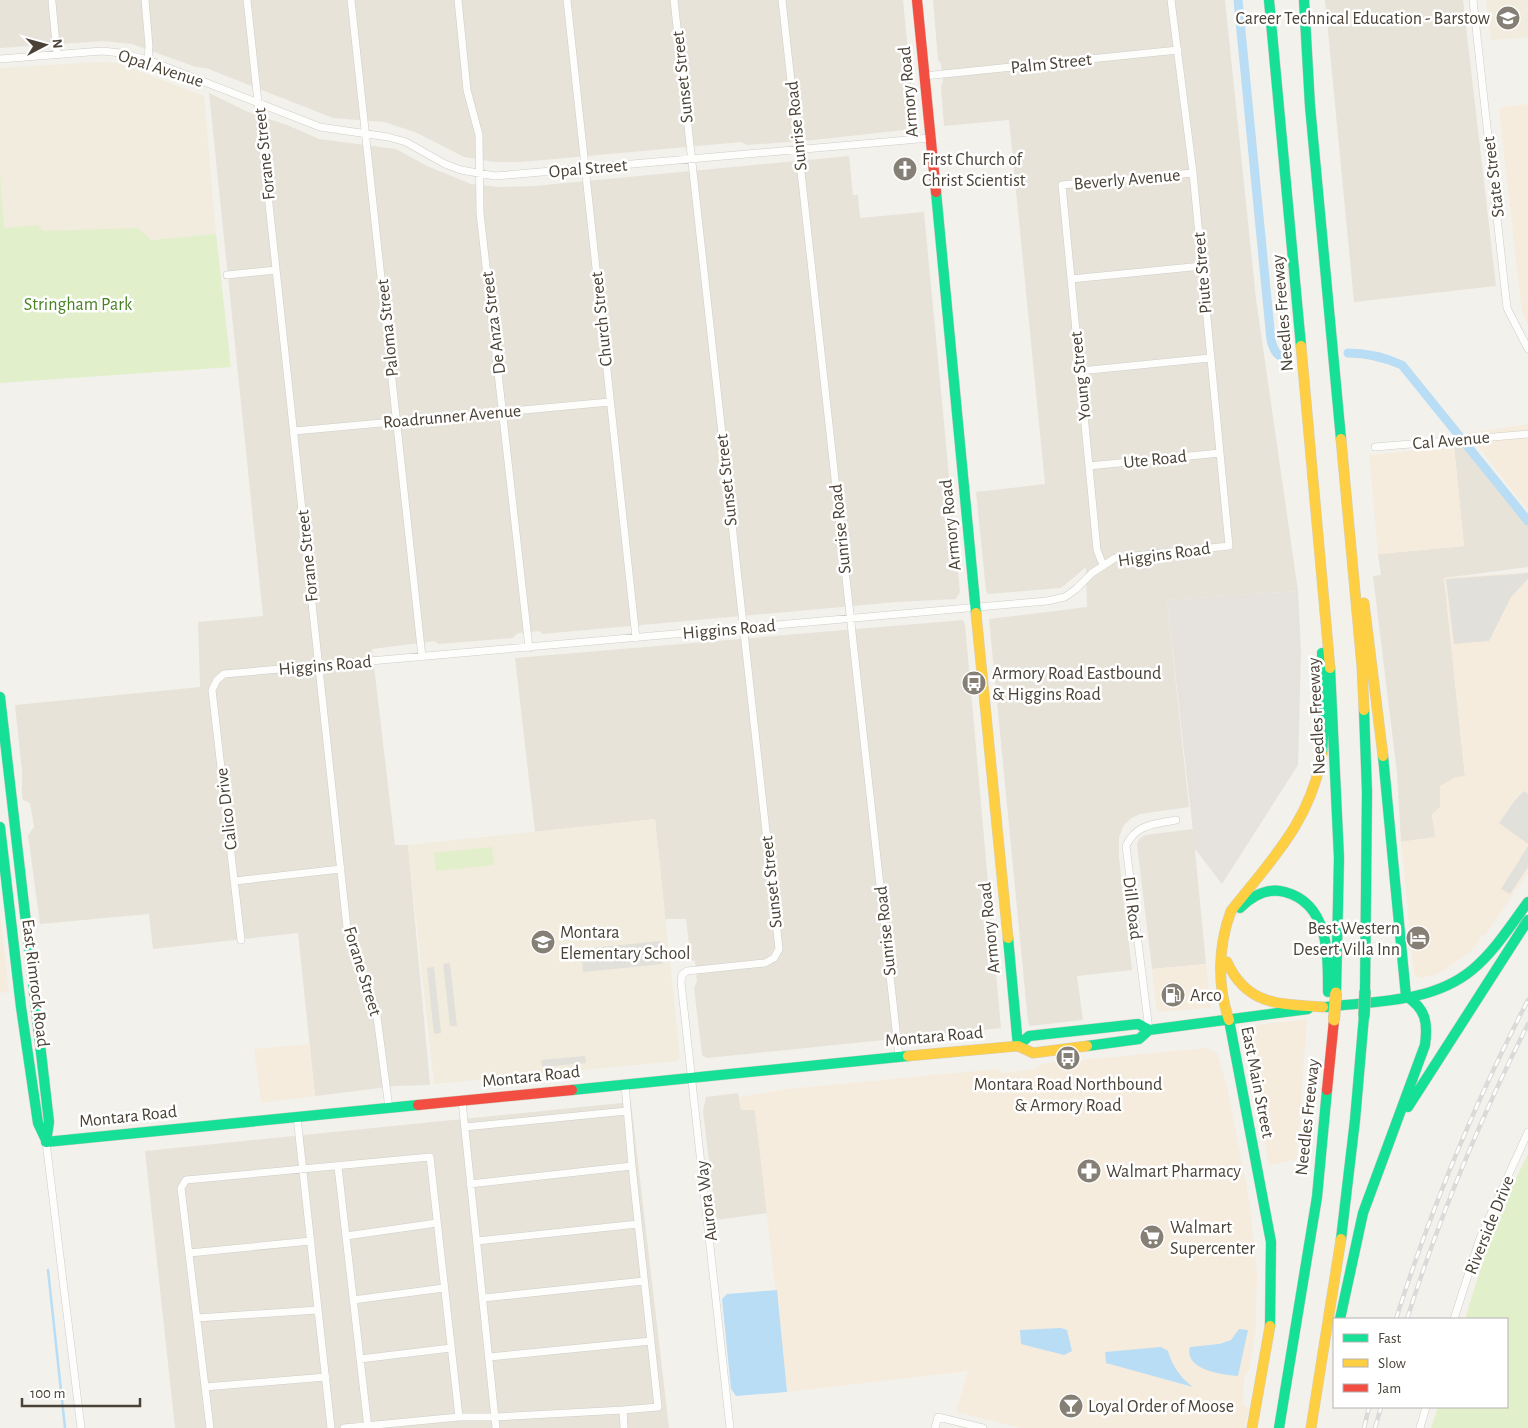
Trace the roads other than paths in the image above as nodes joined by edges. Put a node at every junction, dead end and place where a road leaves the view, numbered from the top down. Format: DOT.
graph roads {
  1 [pos="145,0"];
  2 [pos="247,0"];
  3 [pos="351,0"];
  4 [pos="458,0"];
  5 [pos="567,0"];
  6 [pos="674,0"];
  7 [pos="782,0"];
  8 [pos="916,0"];
  9 [pos="1171,0"];
  10 [pos="1269,0"];
  11 [pos="1304,0"];
  12 [pos="1473,0"];
  13 [pos="52,2"];
  14 [pos="1178,50"];
  15 [pos="57,54"];
  16 [pos="0,59"];
  17 [pos="148,60"];
  18 [pos="924,76"];
  19 [pos="258,103"];
  20 [pos="366,134"];
  21 [pos="930,138"];
  22 [pos="799,150"];
  23 [pos="691,159"];
  24 [pos="584,169"];
  25 [pos="479,174"];
  26 [pos="1193,174"];
  27 [pos="1062,185"];
  28 [pos="1202,266"];
  29 [pos="276,270"];
  30 [pos="227,275"];
  31 [pos="1071,279"];
  32 [pos="1528,349"];
  33 [pos="1210,358"];
  34 [pos="1080,371"];
  35 [pos="610,402"];
  36 [pos="503,411"];
  37 [pos="398,421"];
  38 [pos="294,431"];
  39 [pos="1528,434"];
  40 [pos="1375,447"];
  41 [pos="1220,453"];
  42 [pos="1089,466"];
  43 [pos="1344,474"];
  44 [pos="1320,538"];
  45 [pos="1228,546"];
  46 [pos="1104,565"];
  47 [pos="975,607"];
  48 [pos="850,618"];
  49 [pos="742,627"];
  50 [pos="636,638"];
  51 [pos="529,648"];
  52 [pos="422,657"];
  53 [pos="318,665"];
  54 [pos="216,680"];
  55 [pos="0,697"];
  56 [pos="1176,820"];
  57 [pos="0,827"];
  58 [pos="341,869"];
  59 [pos="235,881"];
  60 [pos="1528,902"];
  61 [pos="1528,920"];
  62 [pos="241,940"];
  63 [pos="1227,962"];
  64 [pos="682,975"];
  65 [pos="1332,994"];
  66 [pos="1406,996"];
  67 [pos="1323,1007"];
  68 [pos="1229,1020"];
  69 [pos="1149,1030"];
  70 [pos="1018,1046"];
  71 [pos="899,1057"];
  72 [pos="692,1078"];
  73 [pos="625,1084"];
  74 [pos="462,1100"];
  75 [pos="389,1108"];
  76 [pos="627,1111"];
  77 [pos="297,1117"];
  78 [pos="464,1128"];
  79 [pos="1395,1128"];
  80 [pos="1528,1132"];
  81 [pos="46,1142"];
  82 [pos="338,1166"];
  83 [pos="632,1166"];
  84 [pos="303,1169"];
  85 [pos="470,1184"];
  86 [pos="437,1223"];
  87 [pos="638,1224"];
  88 [pos="346,1236"];
  89 [pos="311,1241"];
  90 [pos="477,1241"];
  91 [pos="189,1253"];
  92 [pos="644,1281"];
  93 [pos="444,1288"];
  94 [pos="482,1298"];
  95 [pos="353,1300"];
  96 [pos="318,1310"];
  97 [pos="197,1318"];
  98 [pos="1340,1318"];
  99 [pos="1454,1318"];
  100 [pos="651,1341"];
  101 [pos="1333,1347"];
  102 [pos="451,1348"];
  103 [pos="489,1357"];
  104 [pos="360,1359"];
  105 [pos="326,1377"];
  106 [pos="205,1387"];
  107 [pos="1426,1408"];
  108 [pos="623,1410"];
  109 [pos="459,1417"];
  110 [pos="495,1417"];
  111 [pos="368,1427"];
  112 [pos="81,1428"];
  113 [pos="210,1428"];
  114 [pos="332,1428"];
  115 [pos="344,1428"];
  116 [pos="496,1428"];
  117 [pos="624,1428"];
  118 [pos="730,1428"];
  119 [pos="935,1428"];
  120 [pos="983,1428"];
  121 [pos="1252,1428"];
  122 [pos="1279,1428"];
  123 [pos="1312,1428"];
  124 [pos="1420,1428"];
  1 -- 17 [label="street"];
  2 -- 19 [label="street, Forane Street"];
  3 -- 20 [label="street, Paloma Street"];
  4 -- 25 [label="street, De Anza Street"];
  5 -- 24 [label="street, Church Street"];
  6 -- 23 [label="street, Sunset Street"];
  7 -- 22 [label="street, Sunrise Road"];
  8 -- 18 [label="main road, Armory Road"];
  9 -- 14 [label="street, Piute Street"];
  10 -- 44 [label="main road, Needles Freeway"];
  11 -- 43 [label="main road"];
  12 -- 32 [label="street, State Street"];
  13 -- 15 [label="street"];
  14 -- 18 [label="street, Palm Street"];
  14 -- 26 [label="street, Piute Street"];
  15 -- 16 [label="street, Opal Avenue"];
  15 -- 17 [label="street, Opal Avenue"];
  17 -- 19 [label="street, Opal Avenue"];
  18 -- 21 [label="main road, Armory Road"];
  19 -- 20 [label="street, Opal Street"];
  19 -- 29 [label="street, Forane Street"];
  20 -- 25 [label="street, Opal Street"];
  20 -- 37 [label="street, Paloma Street"];
  21 -- 22 [label="street, Opal Street"];
  21 -- 47 [label="main road, Armory Road"];
  22 -- 23 [label="street, Opal Street"];
  22 -- 48 [label="street, Sunrise Road"];
  23 -- 24 [label="street, Opal Street"];
  23 -- 49 [label="street, Sunset Street"];
  24 -- 25 [label="street, Opal Street"];
  24 -- 35 [label="street, Church Street"];
  25 -- 36 [label="street, De Anza Street"];
  26 -- 27 [label="street, Beverly Avenue"];
  26 -- 28 [label="street, Piute Street"];
  27 -- 31 [label="street, Young Street"];
  28 -- 31 [label="street"];
  28 -- 33 [label="street, Piute Street"];
  29 -- 30 [label="street"];
  29 -- 38 [label="street, Forane Street"];
  31 -- 34 [label="street, Young Street"];
  33 -- 34 [label="street"];
  33 -- 41 [label="street, Piute Street"];
  34 -- 42 [label="street, Young Street"];
  35 -- 36 [label="street, Roadrunner Avenue"];
  35 -- 50 [label="street, Church Street"];
  36 -- 37 [label="street, Roadrunner Avenue"];
  36 -- 51 [label="street, De Anza Street"];
  37 -- 38 [label="street, Roadrunner Avenue"];
  37 -- 52 [label="street, Paloma Street"];
  38 -- 53 [label="street, Forane Street"];
  39 -- 40 [label="street, Cal Avenue"];
  41 -- 42 [label="street, Ute Road"];
  41 -- 45 [label="street, Piute Street"];
  42 -- 46 [label="street, Young Street"];
  43 -- 66 [label="main road"];
  43 -- 123 [label="main road, bridge"];
  44 -- 65 [label="main road, Needles Freeway"];
  44 -- 68 [label="main road"];
  45 -- 46 [label="street, Higgins Road"];
  46 -- 47 [label="street, Higgins Road"];
  47 -- 48 [label="street, Higgins Road"];
  47 -- 70 [label="main road, Armory Road"];
  48 -- 49 [label="street, Higgins Road"];
  48 -- 71 [label="street, Sunrise Road"];
  49 -- 50 [label="street, Higgins Road"];
  49 -- 64 [label="street, Sunset Street"];
  50 -- 51 [label="street, Higgins Road"];
  51 -- 52 [label="street, Higgins Road"];
  52 -- 53 [label="street, Higgins Road"];
  53 -- 54 [label="street, Higgins Road"];
  53 -- 58 [label="street, Forane Street"];
  54 -- 59 [label="street, Calico Drive"];
  55 -- 81 [label="main road, East Rimrock Road"];
  56 -- 69 [label="street, Dill Road"];
  57 -- 81 [label="main road, East Rimrock Road"];
  58 -- 59 [label="street"];
  58 -- 75 [label="street, Forane Street"];
  59 -- 62 [label="street, Calico Drive"];
  60 -- 66 [label="main road, East Main Street"];
  61 -- 79 [label="main road"];
  63 -- 65 [label="main road"];
  63 -- 67 [label="main road"];
  63 -- 68 [label="main road"];
  64 -- 72 [label="street, Aurora Way"];
  65 -- 122 [label="main road, Needles Freeway, bridge"];
  66 -- 67 [label="main road, East Main Street"];
  66 -- 79 [label="main road"];
  67 -- 68 [label="main road, East Main Street"];
  68 -- 69 [label="main road, Montara Road"];
  68 -- 121 [label="main road, East Main Street"];
  69 -- 70 [label="main road, Montara Road"];
  69 -- 70 [label="main road, Montara Road"];
  70 -- 71 [label="main road, Montara Road"];
  71 -- 72 [label="main road, Montara Road"];
  72 -- 73 [label="main road, Montara Road"];
  72 -- 118 [label="street, Aurora Way"];
  73 -- 74 [label="main road, Montara Road"];
  73 -- 76 [label="street"];
  74 -- 75 [label="main road, Montara Road"];
  74 -- 78 [label="street"];
  75 -- 77 [label="main road, Montara Road"];
  76 -- 78 [label="street"];
  76 -- 83 [label="street"];
  77 -- 81 [label="main road, Montara Road"];
  77 -- 84 [label="street"];
  78 -- 85 [label="street"];
  79 -- 98 [label="main road"];
  80 -- 99 [label="street, Riverside Drive"];
  81 -- 112 [label="street, East Rimrock Road"];
  82 -- 84 [label="street"];
  82 -- 86 [label="street"];
  82 -- 88 [label="street"];
  83 -- 85 [label="street"];
  83 -- 87 [label="street"];
  84 -- 89 [label="street"];
  84 -- 91 [label="street"];
  85 -- 90 [label="street"];
  86 -- 88 [label="street"];
  86 -- 93 [label="street"];
  87 -- 90 [label="street"];
  87 -- 92 [label="street"];
  88 -- 95 [label="street"];
  89 -- 91 [label="street"];
  89 -- 96 [label="street"];
  90 -- 94 [label="street"];
  91 -- 97 [label="street"];
  92 -- 94 [label="street"];
  92 -- 100 [label="street"];
  93 -- 95 [label="street"];
  93 -- 102 [label="street"];
  94 -- 103 [label="street"];
  95 -- 104 [label="street"];
  96 -- 97 [label="street"];
  96 -- 105 [label="street"];
  97 -- 106 [label="street"];
  100 -- 103 [label="street"];
  100 -- 108 [label="street"];
  101 -- 123 [label="main road"];
  102 -- 104 [label="street"];
  102 -- 109 [label="street"];
  103 -- 110 [label="street"];
  104 -- 111 [label="street"];
  105 -- 106 [label="street"];
  105 -- 114 [label="street"];
  106 -- 113 [label="street"];
  107 -- 124 [label="street"];
  108 -- 110 [label="street"];
  108 -- 117 [label="street"];
  109 -- 110 [label="street"];
  109 -- 111 [label="street"];
  110 -- 116 [label="street"];
  111 -- 115 [label="street"];
  119 -- 120 [label="street"];
}
